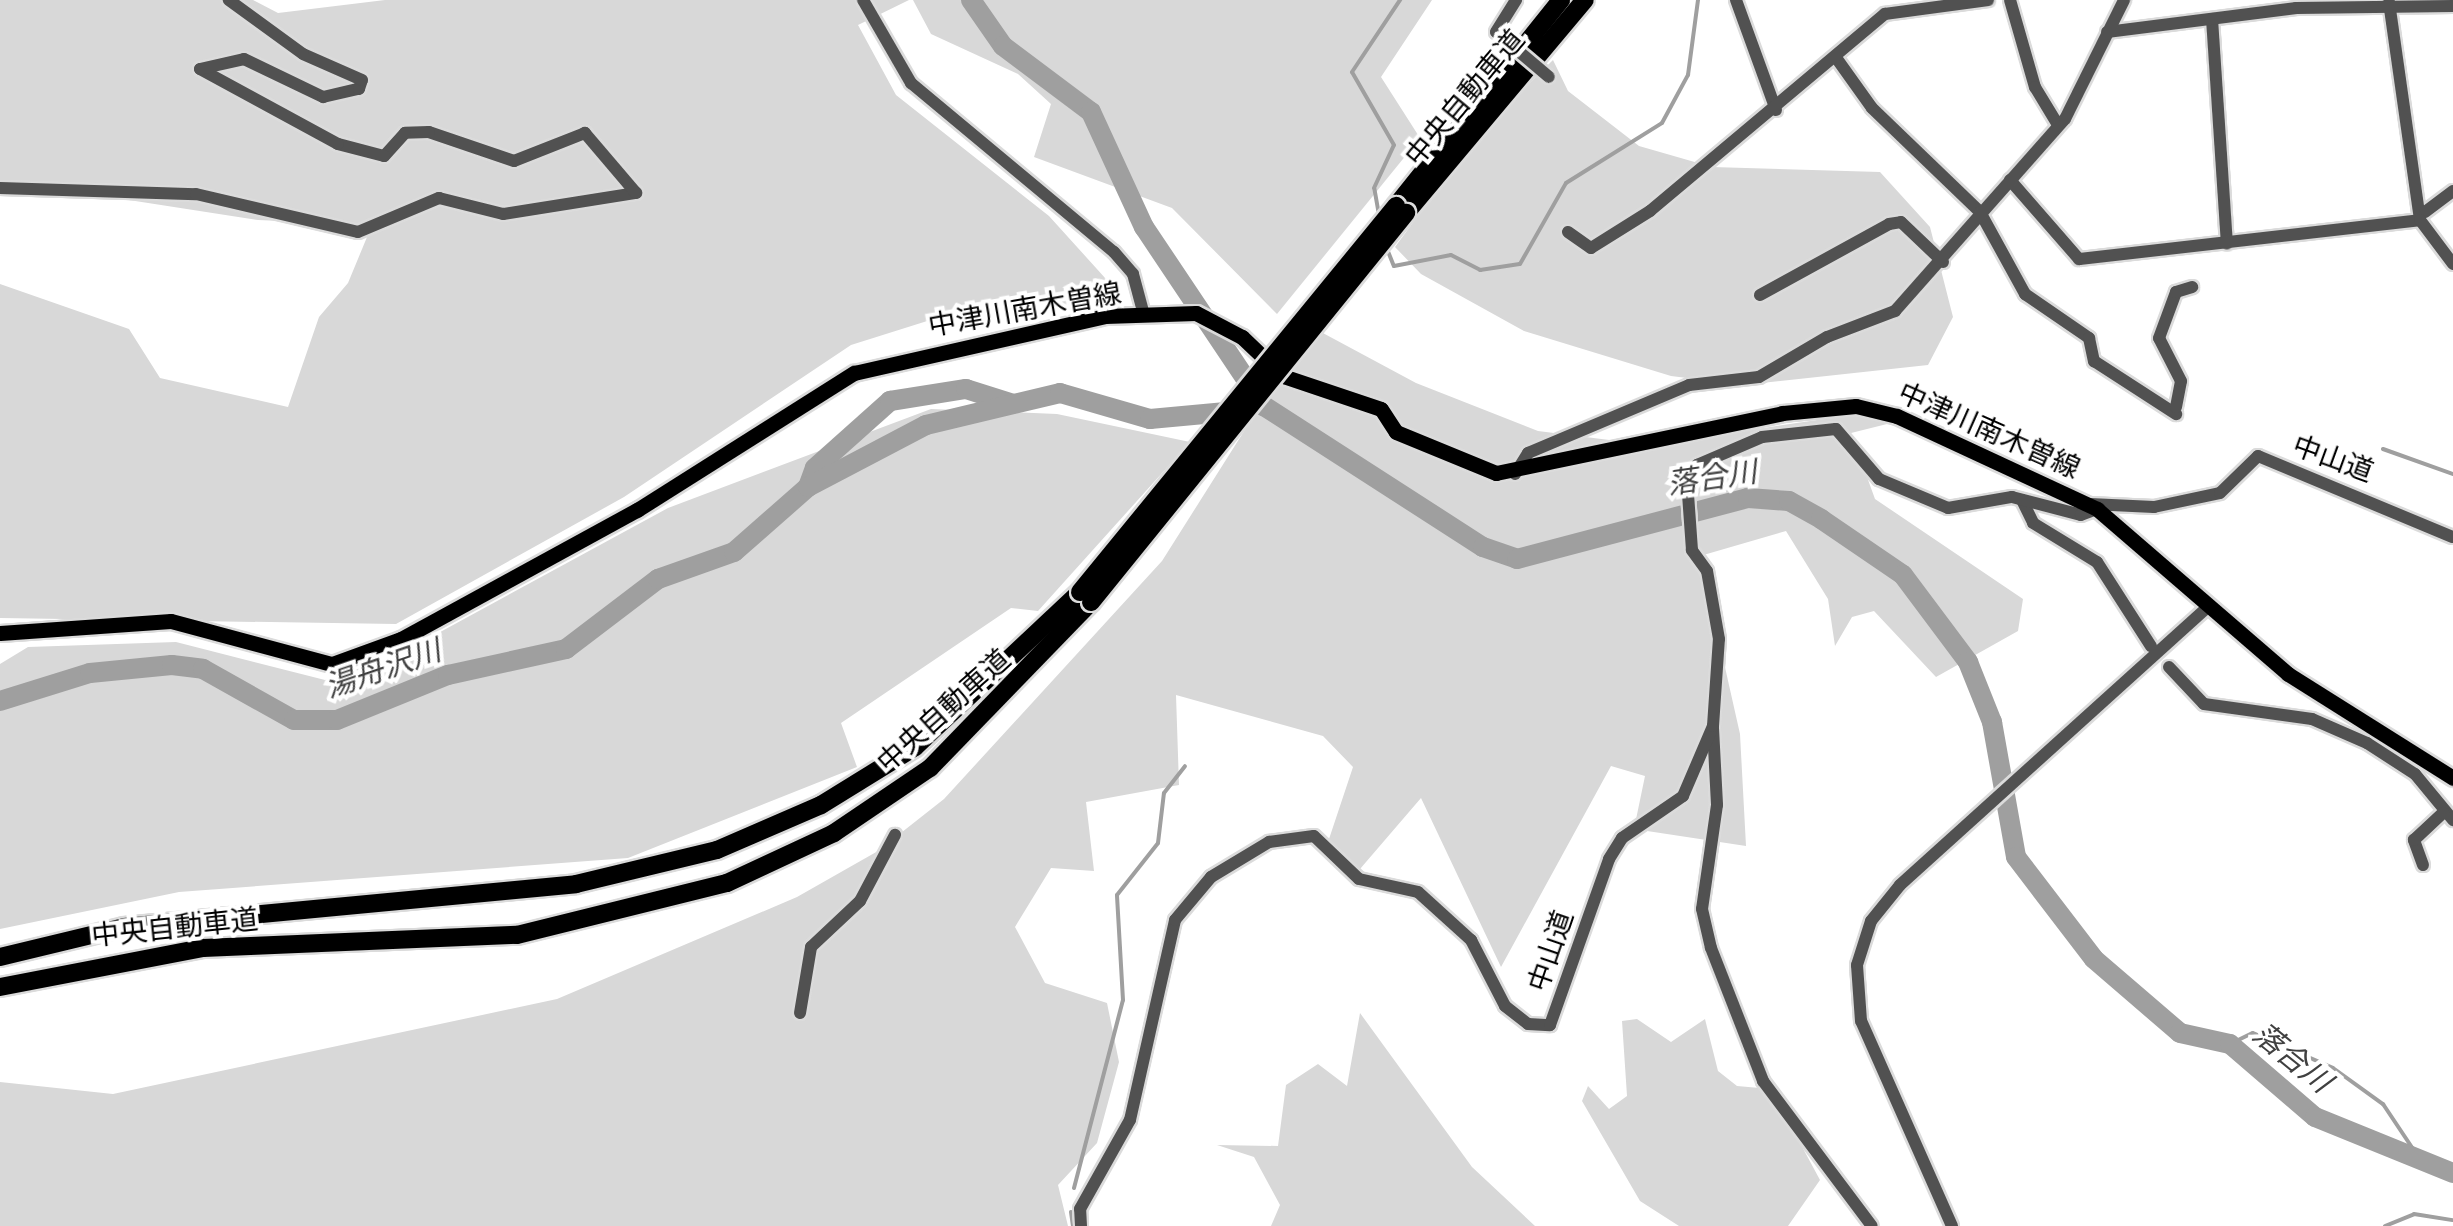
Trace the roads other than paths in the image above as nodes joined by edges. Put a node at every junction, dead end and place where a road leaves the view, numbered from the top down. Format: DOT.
graph roads {
  1 [pos="229,0"];
  2 [pos="863,0"];
  3 [pos="1516,0"];
  4 [pos="1561,0"];
  5 [pos="1585,0"];
  6 [pos="1736,0"];
  7 [pos="1988,0"];
  8 [pos="2010,0"];
  9 [pos="2124,0"];
  10 [pos="2295,4"];
  11 [pos="2389,4"];
  12 [pos="2453,6"];
  13 [pos="2212,19"];
  14 [pos="2107,32"];
  15 [pos="1837,59"];
  16 [pos="1550,77"];
  17 [pos="1776,110"];
  18 [pos="2058,125"];
  19 [pos="2010,180"];
  20 [pos="0,188"];
  21 [pos="2453,191"];
  22 [pos="1401,209"];
  23 [pos="1980,212"];
  24 [pos="2423,216"];
  25 [pos="1568,232"];
  26 [pos="2228,243"];
  27 [pos="1943,262"];
  28 [pos="2453,264"];
  29 [pos="2192,287"];
  30 [pos="1760,295"];
  31 [pos="1144,315"];
  32 [pos="1515,474"];
  33 [pos="2022,500"];
  34 [pos="2094,506"];
  35 [pos="2453,537"];
  36 [pos="1086,597"];
  37 [pos="2209,606"];
  38 [pos="0,632"];
  39 [pos="2151,646"];
  40 [pos="2168,667"];
  41 [pos="1713,726"];
  42 [pos="2453,778"];
  43 [pos="2448,817"];
  44 [pos="895,835"];
  45 [pos="2423,866"];
  46 [pos="0,957"];
  47 [pos="0,987"];
  48 [pos="800,1013"];
  49 [pos="1081,1226"];
  50 [pos="1872,1226"];
  51 [pos="1952,1226"];
  1 -- 20 [label="street"];
  2 -- 31 [label="street"];
  3 -- 16 [label="street, bridge"];
  4 -- 22 [label="highway, 中央自動車道"];
  5 -- 22 [label="highway, 中央自動車道"];
  6 -- 17 [label="street"];
  7 -- 15 [label="street"];
  8 -- 18 [label="street"];
  9 -- 14 [label="street"];
  10 -- 11 [label="street"];
  10 -- 13 [label="street"];
  11 -- 12 [label="street"];
  11 -- 24 [label="street"];
  13 -- 14 [label="street"];
  13 -- 26 [label="street"];
  14 -- 18 [label="street"];
  15 -- 17 [label="street"];
  15 -- 23 [label="street"];
  17 -- 25 [label="street"];
  18 -- 19 [label="street"];
  19 -- 23 [label="street"];
  19 -- 26 [label="street"];
  21 -- 24 [label="street"];
  22 -- 36 [label="highway, 中央自動車道, bridge"];
  23 -- 27 [label="street"];
  23 -- 29 [label="street"];
  24 -- 26 [label="street"];
  24 -- 28 [label="street"];
  27 -- 30 [label="street"];
  27 -- 32 [label="street"];
  31 -- 32 [label="main road, 中津川南木曽線"];
  31 -- 38 [label="main road, 中津川南木曽線"];
  32 -- 34 [label="main road, 中津川南木曽線"];
  33 -- 34 [label="street, 中山道"];
  33 -- 39 [label="street"];
  33 -- 41 [label="street, 中山道"];
  34 -- 35 [label="street, 中山道"];
  34 -- 37 [label="main road, 中津川南木曽線"];
  36 -- 46 [label="highway, 中央自動車道"];
  36 -- 47 [label="highway, 中央自動車道"];
  37 -- 42 [label="main road, 中津川南木曽線"];
  37 -- 51 [label="street"];
  40 -- 43 [label="street"];
  41 -- 49 [label="street, 中山道"];
  41 -- 50 [label="street"];
  43 -- 45 [label="street"];
  44 -- 48 [label="street"];
}
